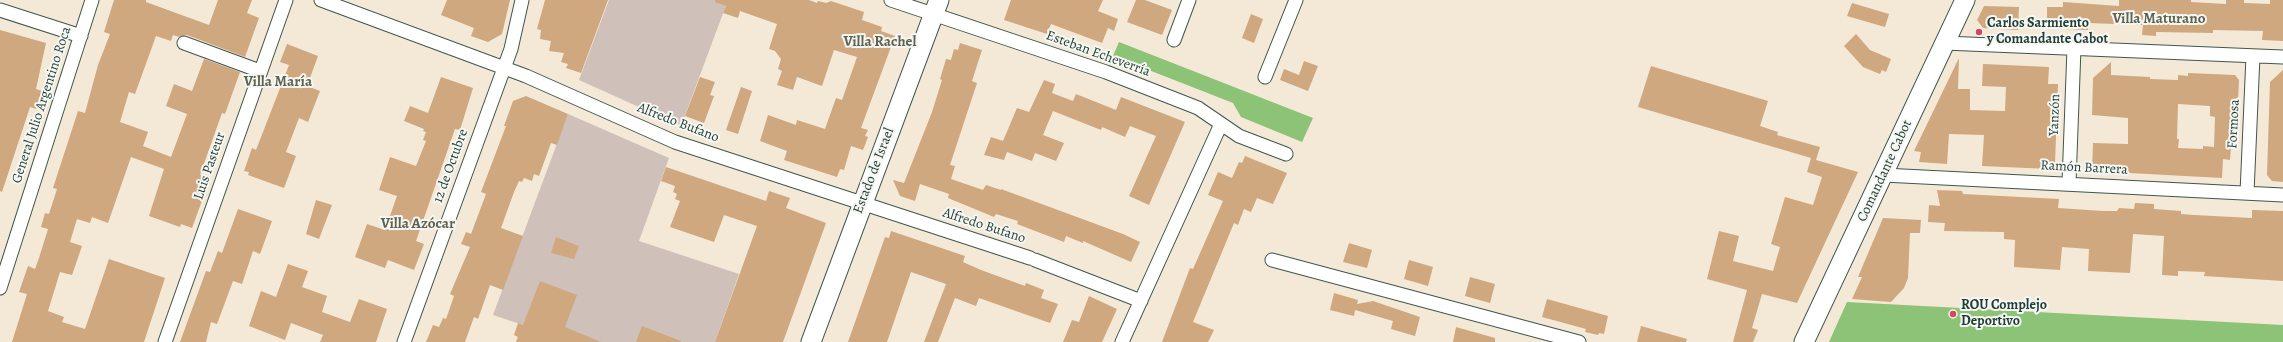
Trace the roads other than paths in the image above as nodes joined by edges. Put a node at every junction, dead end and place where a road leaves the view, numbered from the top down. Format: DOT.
graph roads {
  1 [pos="92,0"];
  2 [pos="286,0"];
  3 [pos="322,0"];
  4 [pos="522,0"];
  5 [pos="891,0"];
  6 [pos="1189,0"];
  7 [pos="1296,0"];
  8 [pos="1960,1"];
  9 [pos="937,7"];
  10 [pos="0,10"];
  11 [pos="81,36"];
  12 [pos="1174,40"];
  13 [pos="184,43"];
  14 [pos="1944,43"];
  15 [pos="2074,48"];
  16 [pos="2253,56"];
  17 [pos="2283,57"];
  18 [pos="504,68"];
  19 [pos="260,71"];
  20 [pos="1265,77"];
  21 [pos="1221,124"];
  22 [pos="1286,154"];
  23 [pos="1883,175"];
  24 [pos="2069,183"];
  25 [pos="2247,193"];
  26 [pos="2283,195"];
  27 [pos="862,203"];
  28 [pos="6,252"];
  29 [pos="1272,260"];
  30 [pos="0,288"];
  31 [pos="1141,301"];
  32 [pos="165,342"];
  33 [pos="404,342"];
  34 [pos="811,342"];
  35 [pos="1122,342"];
  36 [pos="1579,342"];
  37 [pos="1804,342"];
  1 -- 11 [label="street, General Julio Argentino Roca"];
  2 -- 19 [label="street, Luis Pasteur"];
  3 -- 18 [label="street, Alfredo Bufano"];
  4 -- 18 [label="street, 12 de Octubre"];
  5 -- 9 [label="street, Esteban Echeverría"];
  6 -- 12 [label="street"];
  7 -- 20 [label="street"];
  8 -- 14 [label="main road, Comandante Cabot"];
  9 -- 21 [label="street, Esteban Echeverría"];
  9 -- 27 [label="main road, Estado de Israel"];
  10 -- 11 [label="street"];
  11 -- 28 [label="street, General Julio Argentino Roca"];
  13 -- 19 [label="street"];
  14 -- 15 [label="street"];
  14 -- 23 [label="main road, Comandante Cabot"];
  15 -- 16 [label="street"];
  15 -- 24 [label="street, Yanzón"];
  16 -- 17 [label="street"];
  16 -- 25 [label="street, Formosa"];
  18 -- 27 [label="street, Alfredo Bufano"];
  18 -- 33 [label="street, 12 de Octubre"];
  19 -- 32 [label="street, Luis Pasteur"];
  21 -- 22 [label="street, Esteban Echeverría"];
  21 -- 31 [label="street"];
  23 -- 24 [label="street, Ramón Barrera"];
  23 -- 37 [label="main road, Comandante Cabot"];
  24 -- 25 [label="street, Ramón Barrera"];
  25 -- 26 [label="street, Ramón Barrera"];
  27 -- 31 [label="street, Alfredo Bufano"];
  27 -- 34 [label="main road, Estado de Israel"];
  28 -- 30 [label="street, General Julio Argentino Roca"];
  29 -- 36 [label="street"];
  31 -- 35 [label="street"];
}
